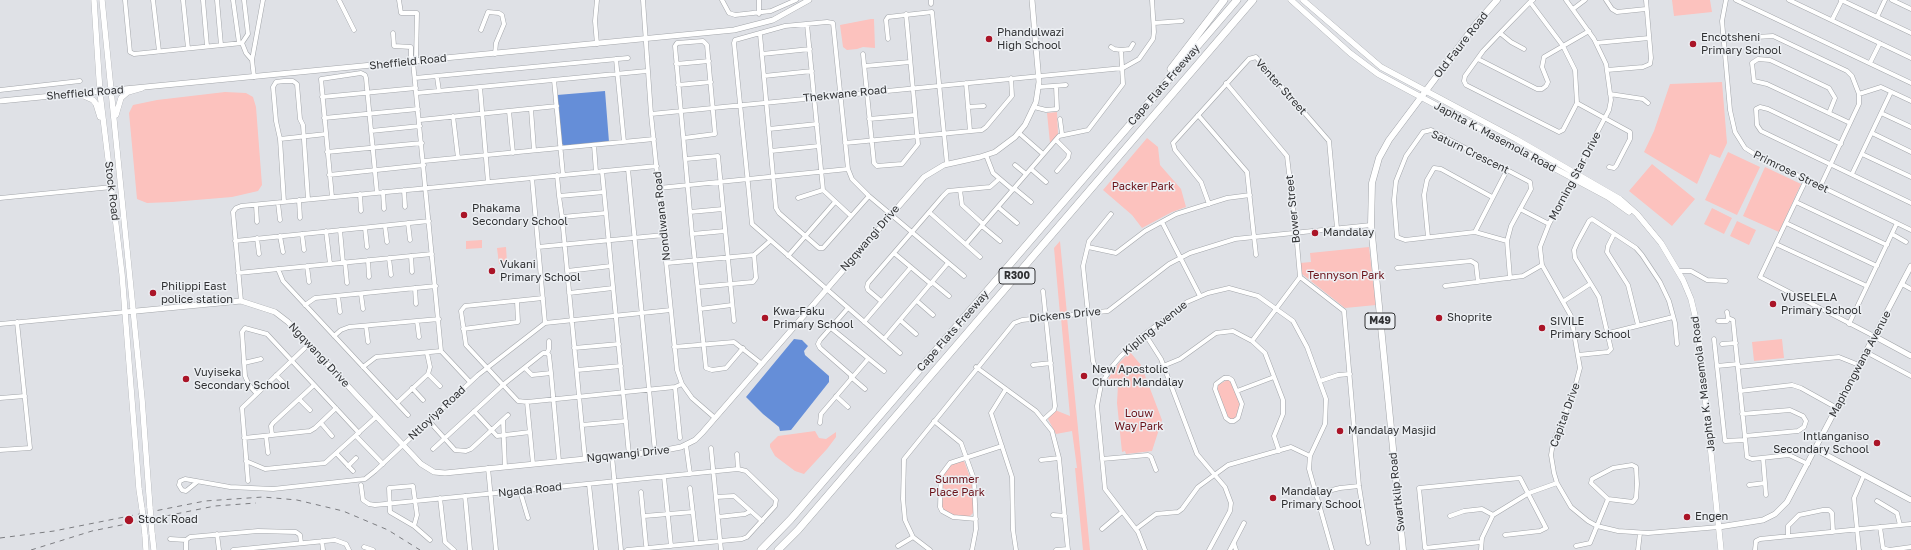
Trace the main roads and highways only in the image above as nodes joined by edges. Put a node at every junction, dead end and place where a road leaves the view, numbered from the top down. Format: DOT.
graph roads {
  1 [pos="94,0"];
  2 [pos="102,0"];
  3 [pos="1224,0"];
  4 [pos="1236,0"];
  5 [pos="1253,0"];
  6 [pos="1258,0"];
  7 [pos="1291,0"];
  8 [pos="1303,0"];
  9 [pos="1498,0"];
  10 [pos="1200,62"];
  11 [pos="142,88"];
  12 [pos="1425,91"];
  13 [pos="70,95"];
  14 [pos="1420,98"];
  15 [pos="1140,112"];
  16 [pos="115,124"];
  17 [pos="104,131"];
  18 [pos="1575,176"];
  19 [pos="129,312"];
  20 [pos="146,550"];
  21 [pos="154,550"];
  22 [pos="761,550"];
  23 [pos="778,550"];
  24 [pos="1403,550"];
  25 [pos="1721,550"];
  1 -- 17 [label="main road, Stock Road"];
  2 -- 16 [label="main road, Stock Road"];
  3 -- 15 [label="highway"];
  4 -- 15 [label="highway, Cape Flats Freeway / R300"];
  5 -- 10 [label="highway, Cape Flats Freeway / R300"];
  6 -- 10 [label="highway"];
  7 -- 14 [label="main road, Japhta K. Masemola Road"];
  8 -- 12 [label="main road, Japhta K. Masemola Road"];
  9 -- 12 [label="main road, Old Faure Road / M49"];
  10 -- 23 [label="highway, Cape Flats Freeway / R300"];
  11 -- 16 [label="main road"];
  12 -- 14 [label="main road, Swartklip Road / M49"];
  12 -- 18 [label="main road, Japhta K. Masemola Road"];
  13 -- 17 [label="main road"];
  14 -- 18 [label="main road, Japhta K. Masemola Road"];
  14 -- 24 [label="main road, Swartklip Road / M49"];
  15 -- 22 [label="highway, Cape Flats Freeway / R300"];
  16 -- 19 [label="main road, Stock Road"];
  17 -- 19 [label="main road, Stock Road"];
  18 -- 25 [label="main road, Japhta K. Masemola Road"];
  19 -- 20 [label="main road, Stock Road, bridge"];
  19 -- 21 [label="main road, Stock Road, bridge"];
}
